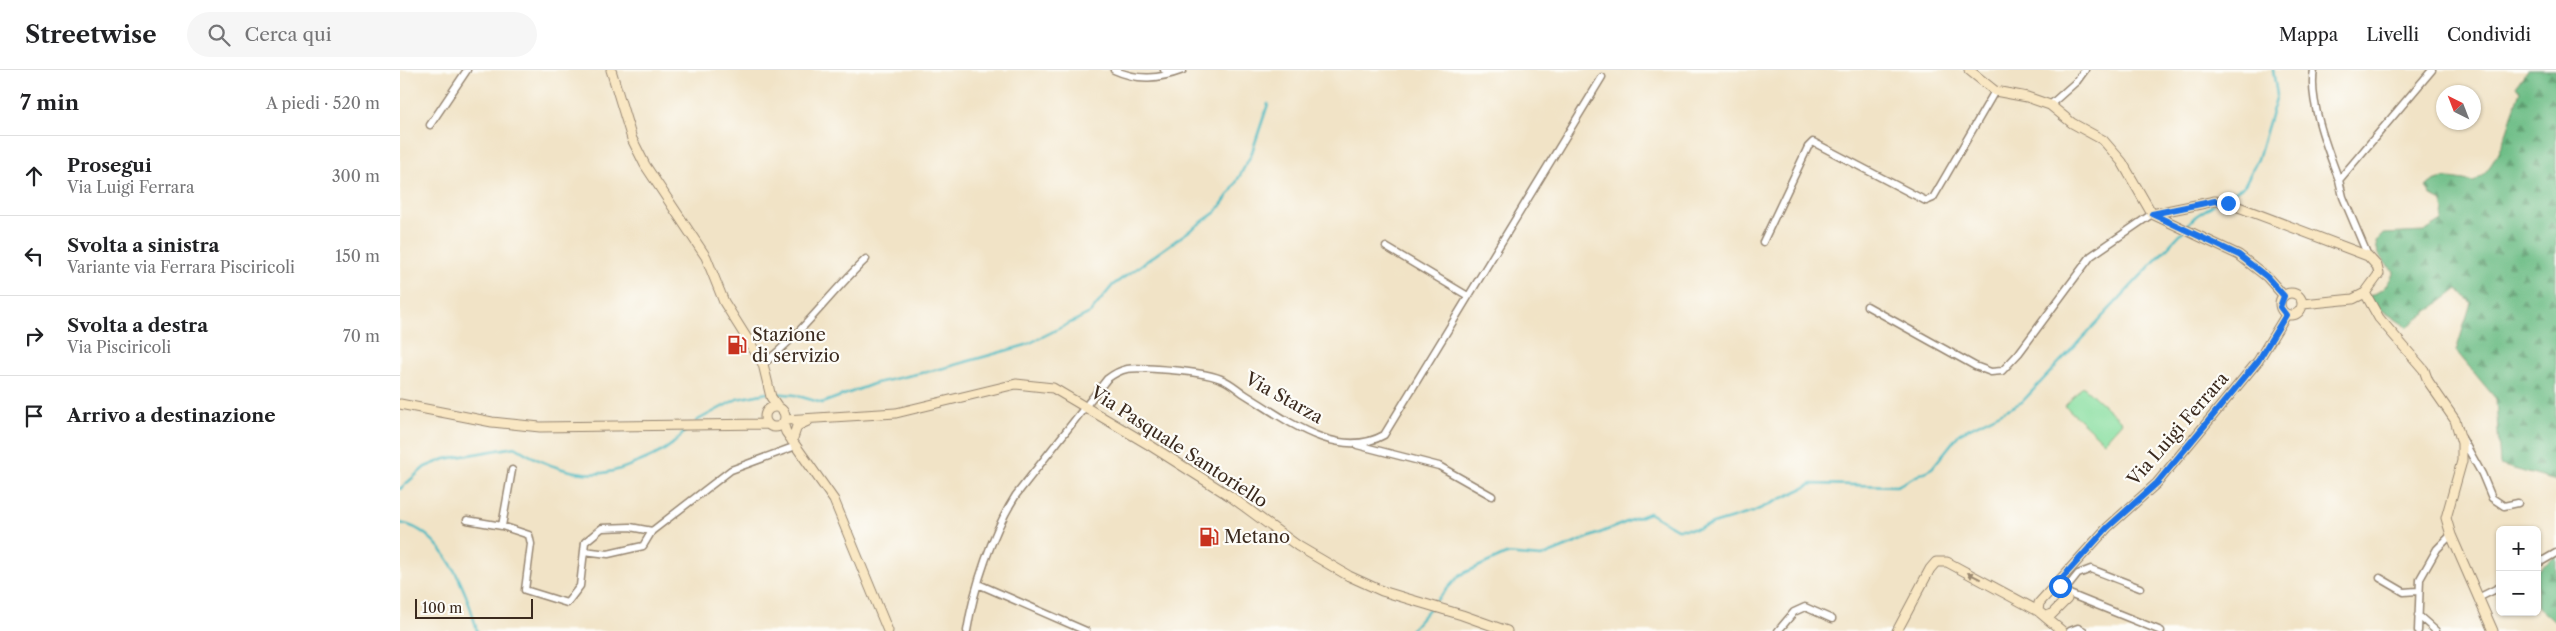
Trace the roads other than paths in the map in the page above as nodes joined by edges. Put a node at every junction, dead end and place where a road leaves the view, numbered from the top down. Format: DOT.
graph roads {
  1 [pos="467,70"];
  2 [pos="611,70"];
  3 [pos="1114,70"];
  4 [pos="1164,70"];
  5 [pos="1183,70"];
  6 [pos="1969,70"];
  7 [pos="2085,70"];
  8 [pos="2314,70"];
  9 [pos="2432,70"];
  10 [pos="1174,74"];
  11 [pos="1602,77"];
  12 [pos="1995,90"];
  13 [pos="2050,105"];
  14 [pos="430,125"];
  15 [pos="2339,180"];
  16 [pos="2157,213"];
  17 [pos="1763,242"];
  18 [pos="1386,248"];
  19 [pos="2368,256"];
  20 [pos="866,259"];
  21 [pos="2365,294"];
  22 [pos="1468,296"];
  23 [pos="2284,296"];
  24 [pos="2303,304"];
  25 [pos="1867,306"];
  26 [pos="2286,315"];
  27 [pos="763,364"];
  28 [pos="400,404"];
  29 [pos="1086,406"];
  30 [pos="778,418"];
  31 [pos="815,418"];
  32 [pos="749,424"];
  33 [pos="2458,432"];
  34 [pos="794,443"];
  35 [pos="1353,444"];
  36 [pos="512,470"];
  37 [pos="1492,496"];
  38 [pos="2518,503"];
  39 [pos="467,520"];
  40 [pos="502,526"];
  41 [pos="652,532"];
  42 [pos="2451,535"];
  43 [pos="584,551"];
  44 [pos="2556,553"];
  45 [pos="2541,562"];
  46 [pos="2380,578"];
  47 [pos="978,584"];
  48 [pos="2140,588"];
  49 [pos="2496,589"];
  50 [pos="2417,591"];
  51 [pos="2066,593"];
  52 [pos="2044,597"];
  53 [pos="2018,598"];
  54 [pos="2478,598"];
  55 [pos="2042,613"];
  56 [pos="2418,614"];
  57 [pos="1832,619"];
  58 [pos="888,631"];
  59 [pos="966,631"];
  60 [pos="1086,631"];
  61 [pos="1507,631"];
  62 [pos="1778,631"];
  63 [pos="1897,631"];
  64 [pos="2063,631"];
  65 [pos="2070,631"];
  66 [pos="2084,631"];
  67 [pos="2161,631"];
  68 [pos="2418,631"];
  69 [pos="2436,631"];
  70 [pos="2488,631"];
  71 [pos="2493,631"];
  1 -- 14 [label="street"];
  2 -- 27 [label="street"];
  3 -- 10 [label="street"];
  4 -- 10 [label="street"];
  5 -- 10 [label="street"];
  6 -- 12 [label="street"];
  7 -- 13 [label="street"];
  8 -- 15 [label="street"];
  9 -- 15 [label="street"];
  11 -- 22 [label="street, Via Starza"];
  12 -- 13 [label="street"];
  12 -- 17 [label="street"];
  13 -- 16 [label="street"];
  15 -- 19 [label="street"];
  16 -- 19 [label="street"];
  16 -- 23 [label="street"];
  16 -- 25 [label="street"];
  18 -- 22 [label="street"];
  19 -- 21 [label="street"];
  20 -- 27 [label="street"];
  21 -- 24 [label="street, Via Luigi Ferrara"];
  21 -- 33 [label="street"];
  22 -- 35 [label="street, Via Starza"];
  23 -- 24 [label="street, Via Luigi Ferrara"];
  23 -- 26 [label="street"];
  24 -- 26 [label="street, Via Luigi Ferrara"];
  26 -- 51 [label="street, Via Luigi Ferrara"];
  27 -- 30 [label="street"];
  28 -- 32 [label="street"];
  29 -- 31 [label="street, Via Pasquale Santoriello"];
  29 -- 35 [label="street, Via Starza"];
  29 -- 47 [label="street, Via Starza"];
  29 -- 61 [label="street, Via Pasquale Santoriello"];
  30 -- 31 [label="street, Via Pasquale Santoriello"];
  30 -- 32 [label="street"];
  30 -- 32 [label="street"];
  30 -- 34 [label="street"];
  31 -- 34 [label="street, Via Pasquale Santoriello"];
  33 -- 38 [label="street"];
  33 -- 42 [label="street"];
  34 -- 41 [label="street"];
  34 -- 58 [label="street"];
  35 -- 37 [label="street"];
  36 -- 40 [label="street"];
  39 -- 40 [label="street"];
  40 -- 43 [label="street"];
  41 -- 43 [label="street"];
  41 -- 43 [label="street"];
  42 -- 50 [label="street"];
  42 -- 54 [label="street"];
  44 -- 45 [label="street"];
  46 -- 50 [label="street"];
  47 -- 59 [label="street, Via Starza"];
  47 -- 60 [label="street"];
  48 -- 51 [label="street"];
  49 -- 54 [label="street"];
  50 -- 56 [label="street"];
  51 -- 52 [label="street"];
  51 -- 55 [label="street"];
  51 -- 64 [label="street"];
  51 -- 67 [label="street"];
  52 -- 53 [label="street"];
  52 -- 55 [label="street"];
  53 -- 55 [label="street"];
  53 -- 63 [label="street, one-way"];
  54 -- 70 [label="street"];
  54 -- 71 [label="street"];
  55 -- 64 [label="street"];
  56 -- 68 [label="street"];
  56 -- 69 [label="street"];
  57 -- 62 [label="street"];
  65 -- 66 [label="street"];
}
